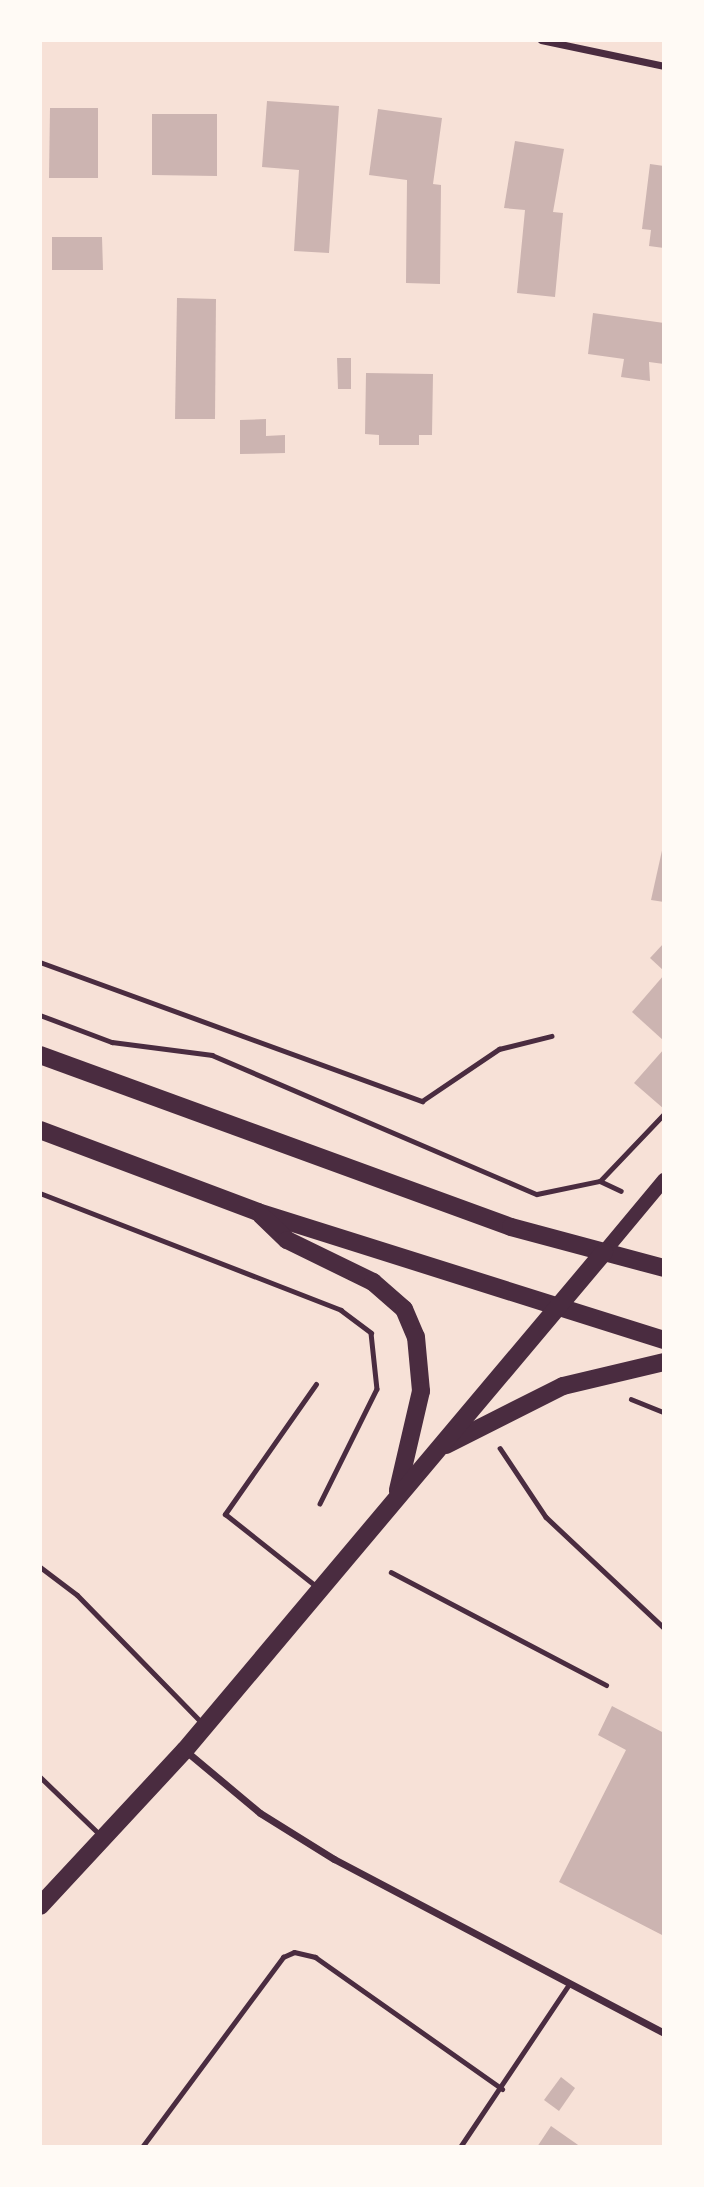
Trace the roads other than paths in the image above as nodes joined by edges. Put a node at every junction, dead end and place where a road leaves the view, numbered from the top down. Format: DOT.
graph roads {
  1 [pos="541,40"];
  2 [pos="664,65"];
  3 [pos="40,1055"];
  4 [pos="40,1130"];
  5 [pos="664,1180"];
  6 [pos="258,1212"];
  7 [pos="604,1252"];
  8 [pos="664,1268"];
  9 [pos="556,1308"];
  10 [pos="664,1340"];
  11 [pos="664,1362"];
  12 [pos="316,1384"];
  13 [pos="437,1450"];
  14 [pos="395,1501"];
  15 [pos="40,1567"];
  16 [pos="320,1589"];
  17 [pos="205,1726"];
  18 [pos="185,1750"];
  19 [pos="40,1777"];
  20 [pos="103,1838"];
  21 [pos="40,1906"];
  22 [pos="569,1984"];
  23 [pos="664,2033"];
  24 [pos="502,2089"];
  25 [pos="142,2147"];
  26 [pos="460,2147"];
  1 -- 2 [label="street"];
  3 -- 7 [label="main road"];
  4 -- 6 [label="main road"];
  5 -- 7 [label="main road"];
  6 -- 9 [label="main road"];
  6 -- 14 [label="main road"];
  7 -- 8 [label="main road"];
  7 -- 9 [label="main road"];
  9 -- 10 [label="main road"];
  9 -- 13 [label="main road"];
  11 -- 13 [label="main road"];
  12 -- 16 [label="lane"];
  13 -- 14 [label="main road"];
  14 -- 16 [label="main road"];
  15 -- 17 [label="lane"];
  16 -- 17 [label="main road"];
  17 -- 18 [label="main road"];
  18 -- 20 [label="main road"];
  18 -- 22 [label="street"];
  19 -- 20 [label="lane"];
  20 -- 21 [label="main road"];
  22 -- 23 [label="street"];
  22 -- 24 [label="lane"];
  24 -- 25 [label="lane"];
  24 -- 26 [label="lane"];
}
